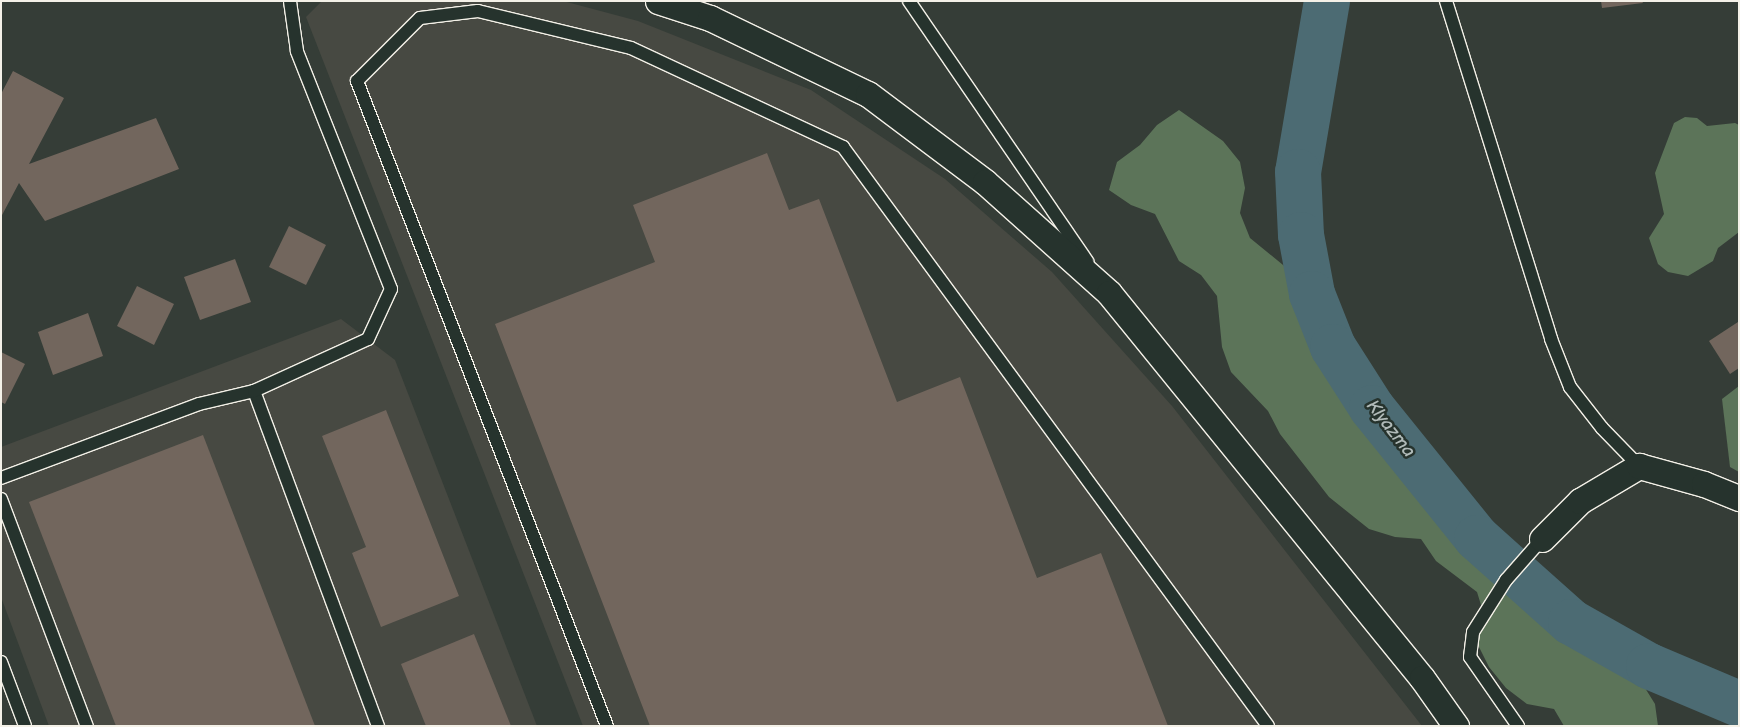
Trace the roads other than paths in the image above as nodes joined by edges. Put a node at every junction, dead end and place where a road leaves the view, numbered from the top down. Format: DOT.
graph roads {
  1 [pos="290,1"];
  2 [pos="658,1"];
  3 [pos="910,1"];
  4 [pos="1446,1"];
  5 [pos="1109,293"];
  6 [pos="254,391"];
  7 [pos="1639,466"];
  8 [pos="1,478"];
  9 [pos="1739,498"];
  10 [pos="1,499"];
  11 [pos="1542,539"];
  12 [pos="1,662"];
  13 [pos="25,726"];
  14 [pos="87,726"];
  15 [pos="378,726"];
  16 [pos="607,726"];
  17 [pos="1268,726"];
  18 [pos="1456,726"];
  19 [pos="1518,726"];
  1 -- 6 [label="lane"];
  2 -- 5 [label="street"];
  3 -- 5 [label="lane"];
  4 -- 7 [label="lane"];
  5 -- 18 [label="street"];
  6 -- 8 [label="lane"];
  6 -- 15 [label="lane"];
  7 -- 9 [label="street"];
  7 -- 11 [label="street"];
  10 -- 14 [label="lane"];
  11 -- 19 [label="lane"];
  12 -- 13 [label="lane"];
  16 -- 17 [label="lane"];
}
